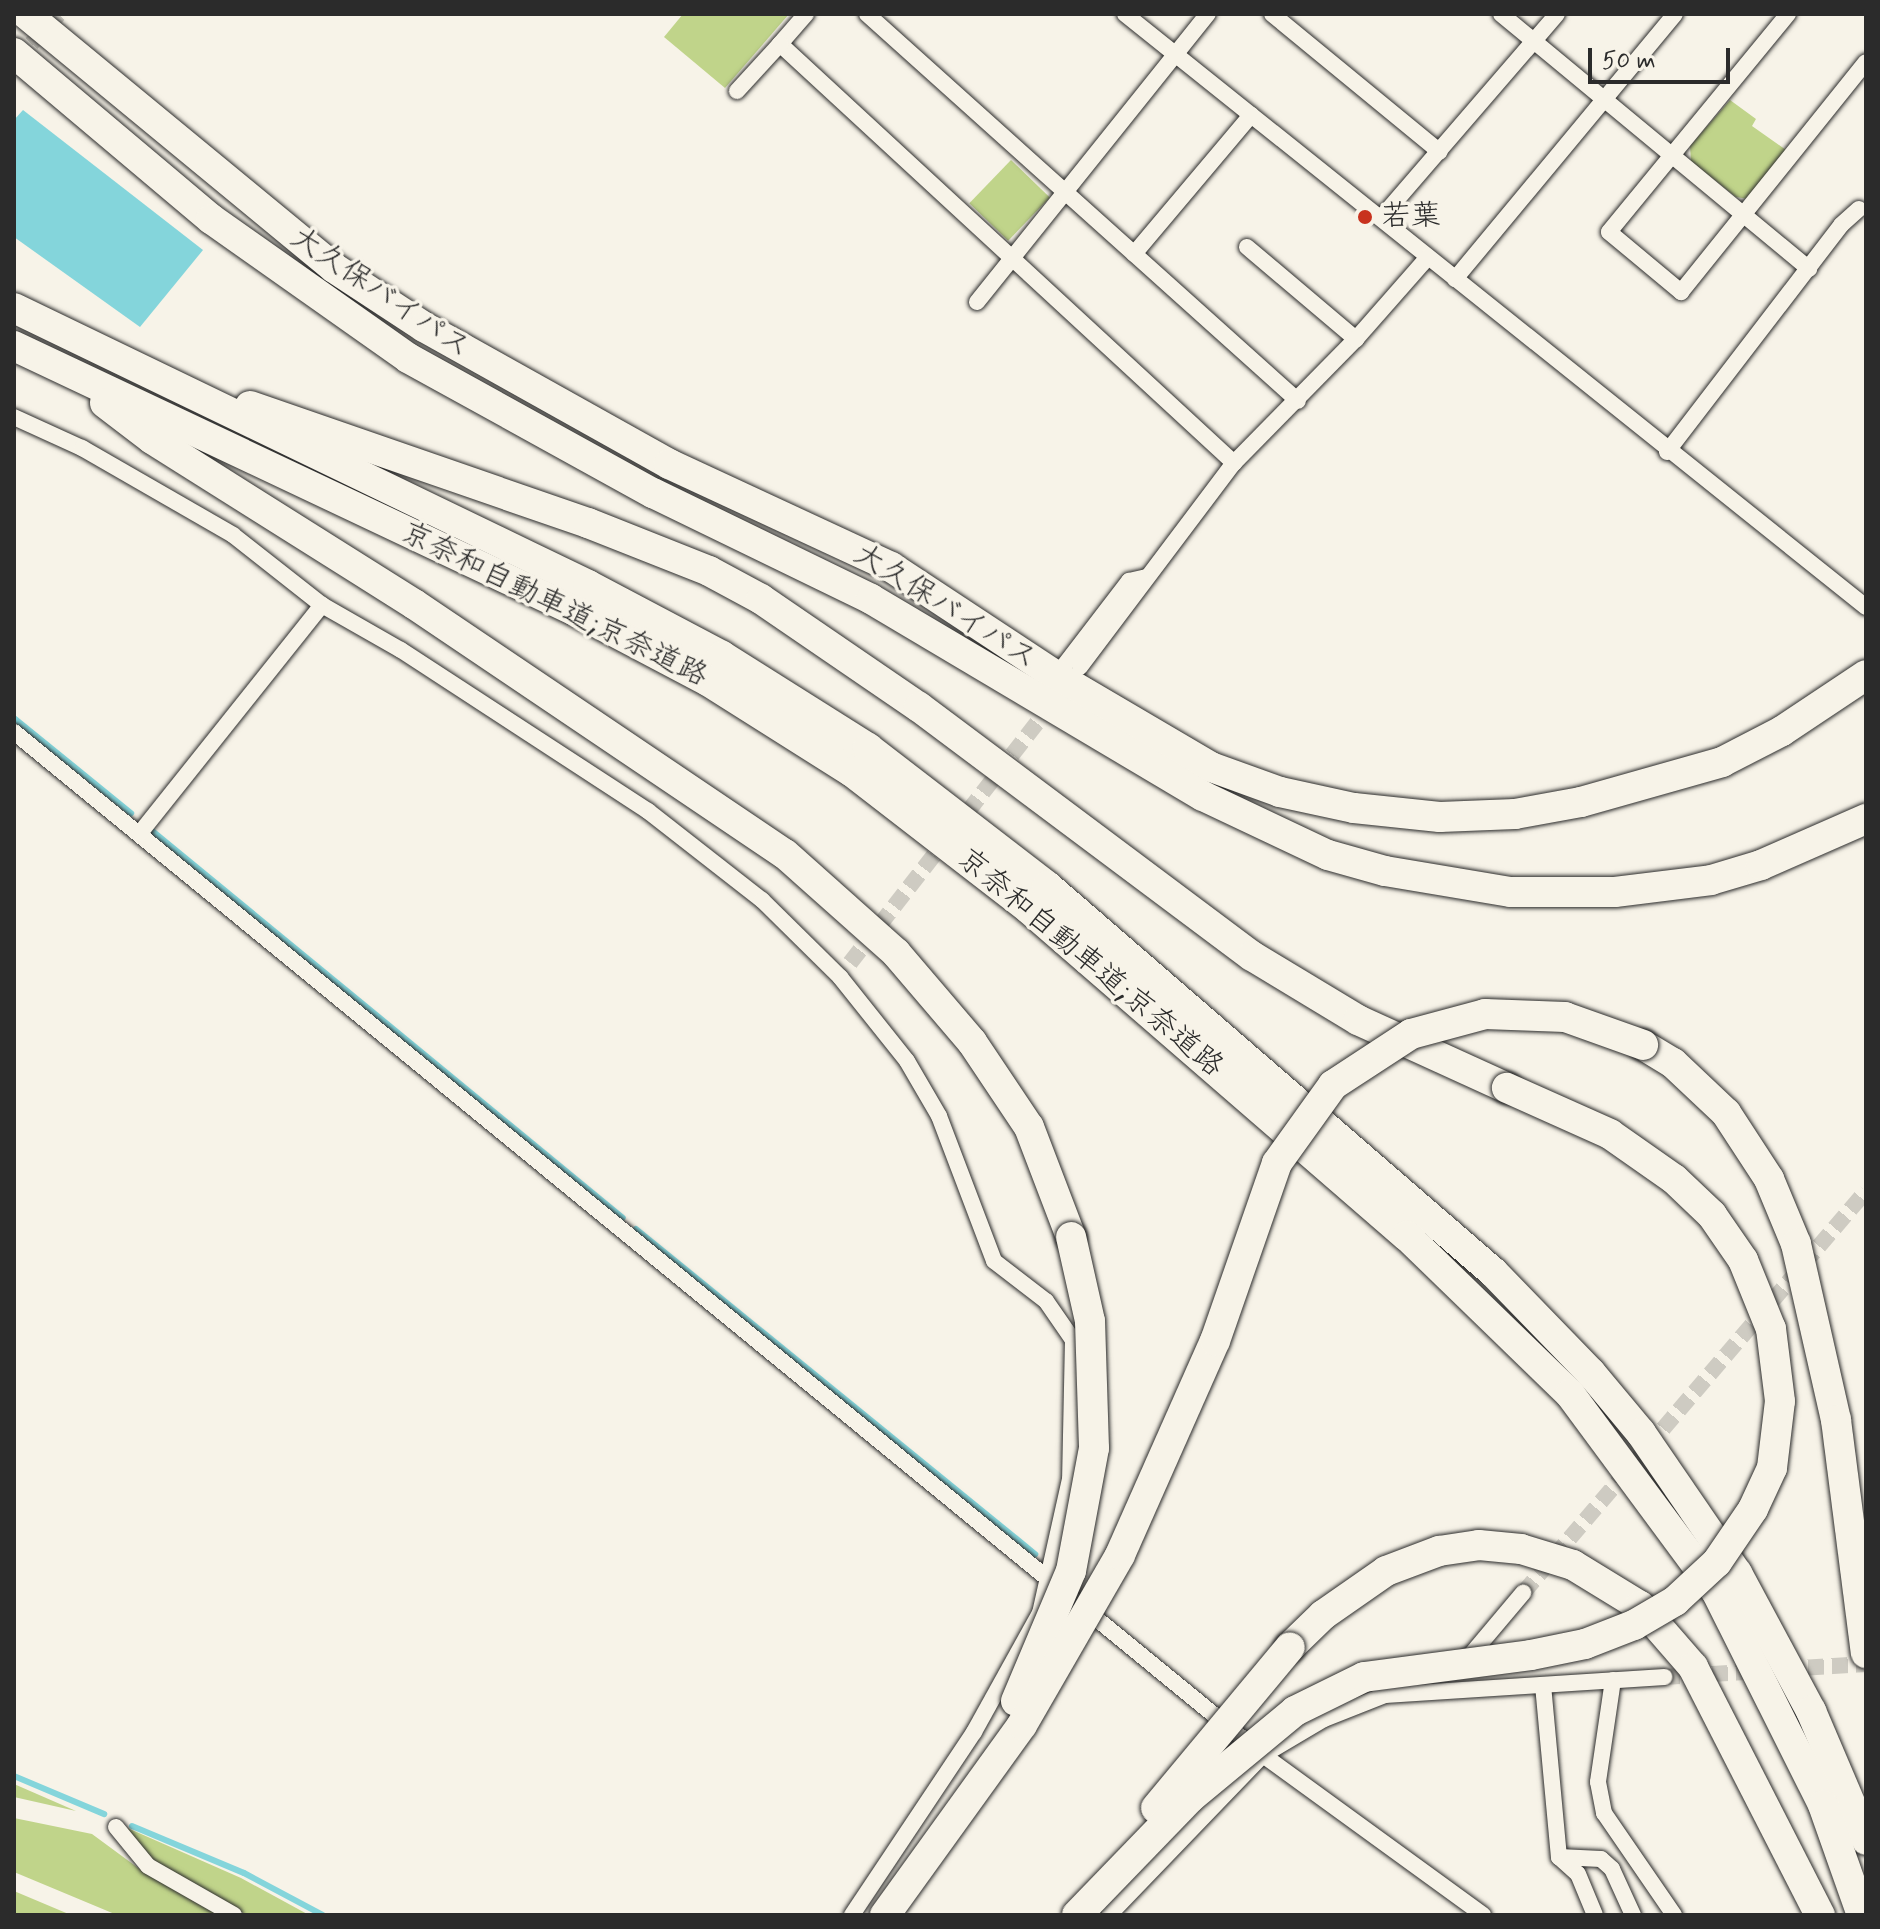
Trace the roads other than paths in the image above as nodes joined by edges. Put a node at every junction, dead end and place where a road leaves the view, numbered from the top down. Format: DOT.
graph roads {
  1 [pos="26,14"];
  2 [pos="806,14"];
  3 [pos="867,14"];
  4 [pos="1125,14"];
  5 [pos="1208,14"];
  6 [pos="1272,14"];
  7 [pos="1501,14"];
  8 [pos="1557,14"];
  9 [pos="1675,14"];
  10 [pos="1788,14"];
  11 [pos="1534,41"];
  12 [pos="780,44"];
  13 [pos="14,53"];
  14 [pos="1176,54"];
  15 [pos="1866,62"];
  16 [pos="737,91"];
  17 [pos="1604,100"];
  18 [pos="1251,115"];
  19 [pos="1440,152"];
  20 [pos="1672,155"];
  21 [pos="1065,192"];
  22 [pos="1859,209"];
  23 [pos="1743,215"];
  24 [pos="1381,218"];
  25 [pos="1247,247"];
  26 [pos="1134,254"];
  27 [pos="1014,255"];
  28 [pos="1428,257"];
  29 [pos="1809,269"];
  30 [pos="1455,279"];
  31 [pos="977,302"];
  32 [pos="14,308"];
  33 [pos="1356,339"];
  34 [pos="14,346"];
  35 [pos="127,365"];
  36 [pos="57,366"];
  37 [pos="1298,401"];
  38 [pos="14,417"];
  39 [pos="1667,452"];
  40 [pos="1234,463"];
  41 [pos="1146,577"];
  42 [pos="322,605"];
  43 [pos="1866,607"];
  44 [pos="1068,671"];
  45 [pos="1866,675"];
  46 [pos="14,732"];
  47 [pos="1866,819"];
  48 [pos="140,833"];
  49 [pos="1354,1170"];
  50 [pos="1049,1577"];
  51 [pos="1523,1593"];
  52 [pos="1866,1653"];
  53 [pos="1664,1677"];
  54 [pos="1613,1680"];
  55 [pos="1543,1685"];
  56 [pos="1440,1691"];
  57 [pos="1263,1755"];
  58 [pos="116,1827"];
  59 [pos="1866,1840"];
  60 [pos="1559,1857"];
  61 [pos="234,1915"];
  62 [pos="852,1915"];
  63 [pos="882,1915"];
  64 [pos="1067,1915"];
  65 [pos="1077,1915"];
  66 [pos="1109,1915"];
  67 [pos="1483,1915"];
  68 [pos="1595,1915"];
  69 [pos="1633,1915"];
  70 [pos="1674,1915"];
  71 [pos="1820,1915"];
  72 [pos="1862,1915"];
  1 -- 44 [label="highway, 大久保バイパス"];
  2 -- 12 [label="street"];
  3 -- 21 [label="street"];
  4 -- 14 [label="street"];
  5 -- 14 [label="street"];
  6 -- 19 [label="street"];
  7 -- 11 [label="street"];
  8 -- 11 [label="street"];
  9 -- 17 [label="street"];
  10 -- 20 [label="street"];
  11 -- 17 [label="street"];
  11 -- 19 [label="street"];
  12 -- 16 [label="street"];
  12 -- 27 [label="street"];
  13 -- 47 [label="highway, 大久保バイパス"];
  14 -- 18 [label="street"];
  14 -- 21 [label="street"];
  15 -- 23 [label="street"];
  17 -- 20 [label="street"];
  17 -- 30 [label="street"];
  18 -- 24 [label="street"];
  18 -- 26 [label="street"];
  19 -- 24 [label="street"];
  20 -- 23 [label="street"];
  20 -- 23 [label="street"];
  21 -- 26 [label="street"];
  21 -- 27 [label="street"];
  22 -- 29 [label="street"];
  23 -- 29 [label="street"];
  24 -- 28 [label="street"];
  25 -- 33 [label="street"];
  26 -- 37 [label="street"];
  27 -- 31 [label="street"];
  27 -- 40 [label="street"];
  28 -- 30 [label="street"];
  28 -- 33 [label="street"];
  29 -- 39 [label="street"];
  30 -- 39 [label="street"];
  32 -- 35 [label="highway, 京奈和自動車道;京奈道路"];
  33 -- 37 [label="street"];
  34 -- 36 [label="highway, 京奈和自動車道;京奈道路"];
  35 -- 49 [label="highway, 京奈和自動車道;京奈道路"];
  35 -- 65 [label="highway, bridge"];
  36 -- 49 [label="highway, 京奈和自動車道;京奈道路"];
  36 -- 63 [label="highway, bridge"];
  37 -- 40 [label="street"];
  38 -- 42 [label="street"];
  39 -- 43 [label="street"];
  40 -- 41 [label="street"];
  41 -- 44 [label="street"];
  41 -- 44 [label="street"];
  42 -- 48 [label="street"];
  42 -- 50 [label="street"];
  44 -- 45 [label="highway, 大久保バイパス"];
  46 -- 48 [label="street"];
  48 -- 50 [label="street"];
  49 -- 59 [label="highway, 京奈和自動車道;京奈道路"];
  49 -- 72 [label="highway, 京奈和自動車道;京奈道路"];
  50 -- 57 [label="street"];
  50 -- 62 [label="street"];
  51 -- 56 [label="street"];
  52 -- 63 [label="highway, bridge"];
  53 -- 54 [label="street"];
  54 -- 55 [label="street"];
  54 -- 70 [label="street"];
  55 -- 56 [label="street"];
  55 -- 60 [label="street"];
  56 -- 57 [label="street"];
  57 -- 66 [label="street"];
  57 -- 67 [label="street"];
  58 -- 61 [label="street"];
  60 -- 68 [label="street"];
  60 -- 69 [label="street"];
  64 -- 71 [label="highway, bridge"];
}
